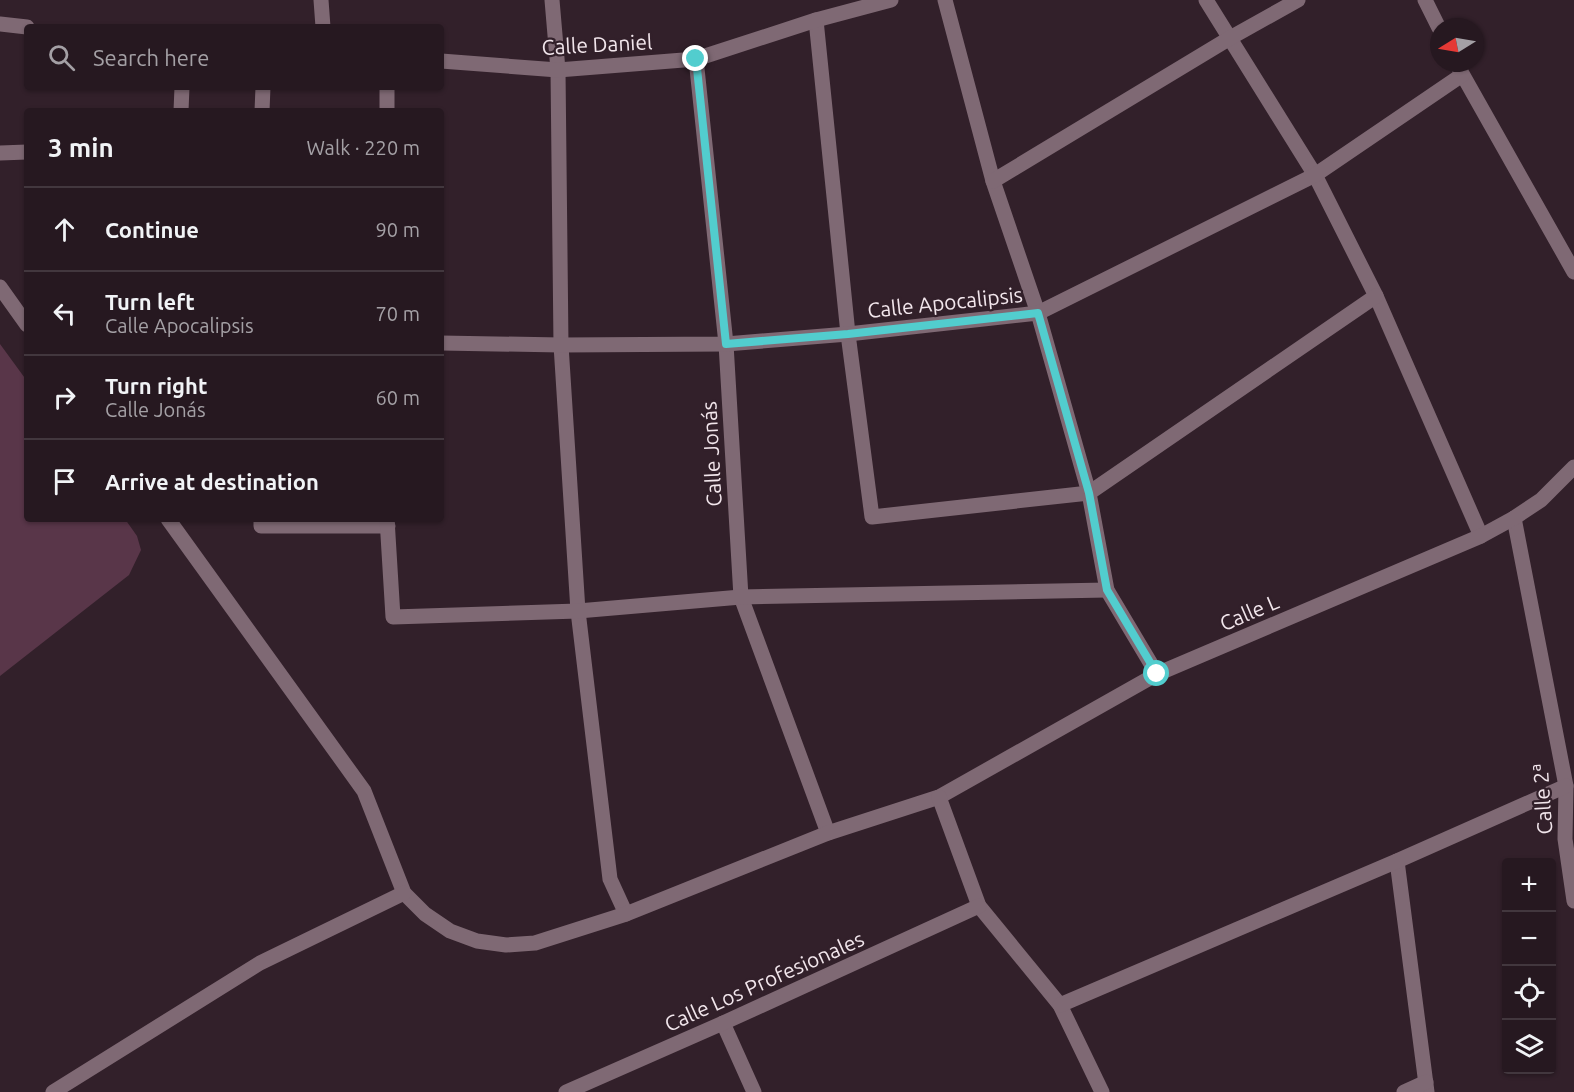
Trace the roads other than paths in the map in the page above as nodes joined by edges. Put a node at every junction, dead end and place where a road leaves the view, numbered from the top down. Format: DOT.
graph roads {
  1 [pos="321,0"];
  2 [pos="552,0"];
  3 [pos="891,0"];
  4 [pos="945,0"];
  5 [pos="1206,0"];
  6 [pos="1298,0"];
  7 [pos="1425,0"];
  8 [pos="1434,18"];
  9 [pos="816,20"];
  10 [pos="0,24"];
  11 [pos="323,24"];
  12 [pos="24,27"];
  13 [pos="1230,38"];
  14 [pos="696,59"];
  15 [pos="444,61"];
  16 [pos="558,70"];
  17 [pos="1456,72"];
  18 [pos="1462,72"];
  19 [pos="182,90"];
  20 [pos="263,90"];
  21 [pos="387,90"];
  22 [pos="181,108"];
  23 [pos="262,108"];
  24 [pos="387,108"];
  25 [pos="0,153"];
  26 [pos="24,153"];
  27 [pos="1315,175"];
  28 [pos="993,181"];
  29 [pos="1574,272"];
  30 [pos="0,287"];
  31 [pos="1376,296"];
  32 [pos="1038,313"];
  33 [pos="24,319"];
  34 [pos="848,334"];
  35 [pos="444,343"];
  36 [pos="726,344"];
  37 [pos="561,345"];
  38 [pos="1574,467"];
  39 [pos="1089,493"];
  40 [pos="1514,518"];
  41 [pos="170,522"];
  42 [pos="261,522"];
  43 [pos="387,522"];
  44 [pos="1481,536"];
  45 [pos="1107,590"];
  46 [pos="741,597"];
  47 [pos="578,611"];
  48 [pos="1157,674"];
  49 [pos="1566,786"];
  50 [pos="939,797"];
  51 [pos="828,833"];
  52 [pos="1570,839"];
  53 [pos="1397,861"];
  54 [pos="404,893"];
  55 [pos="1574,901"];
  56 [pos="979,906"];
  57 [pos="626,914"];
  58 [pos="1060,1005"];
  59 [pos="723,1023"];
  60 [pos="1427,1087"];
  61 [pos="53,1092"];
  62 [pos="566,1092"];
  63 [pos="754,1092"];
  64 [pos="1102,1092"];
  65 [pos="1404,1092"];
  1 -- 11 [label="street"];
  2 -- 16 [label="street"];
  3 -- 9 [label="street, Calle Daniel"];
  4 -- 28 [label="street"];
  5 -- 13 [label="street"];
  6 -- 13 [label="street"];
  7 -- 8 [label="street"];
  9 -- 14 [label="street, Calle Daniel"];
  9 -- 34 [label="street"];
  10 -- 12 [label="street"];
  13 -- 27 [label="street"];
  13 -- 28 [label="street"];
  14 -- 16 [label="street, Calle Daniel"];
  14 -- 36 [label="street, Calle Jonás"];
  15 -- 16 [label="street, Calle Daniel"];
  16 -- 37 [label="street"];
  17 -- 27 [label="street, Calle Apocalipsis"];
  18 -- 29 [label="street"];
  19 -- 22 [label="street"];
  20 -- 23 [label="street"];
  21 -- 24 [label="street"];
  25 -- 26 [label="street"];
  27 -- 31 [label="street"];
  27 -- 32 [label="street, Calle Apocalipsis"];
  28 -- 32 [label="street"];
  30 -- 33 [label="street"];
  31 -- 39 [label="street"];
  31 -- 44 [label="street"];
  32 -- 34 [label="street, Calle Apocalipsis"];
  32 -- 39 [label="street"];
  34 -- 36 [label="street, Calle Apocalipsis"];
  34 -- 39 [label="street"];
  35 -- 37 [label="street, Calle Apocalipsis"];
  36 -- 37 [label="street, Calle Apocalipsis"];
  36 -- 46 [label="street, Calle Jonás"];
  37 -- 47 [label="street"];
  38 -- 40 [label="street, Calle L"];
  39 -- 45 [label="street"];
  40 -- 44 [label="street, Calle L"];
  40 -- 49 [label="street, Calle 2ª"];
  41 -- 54 [label="street"];
  42 -- 43 [label="street"];
  43 -- 47 [label="street"];
  44 -- 48 [label="street, Calle L"];
  45 -- 46 [label="street"];
  45 -- 48 [label="street"];
  46 -- 47 [label="street"];
  46 -- 51 [label="street, Calle Jonás"];
  47 -- 57 [label="street"];
  48 -- 50 [label="street, Calle L"];
  49 -- 52 [label="street, Calle 2ª"];
  49 -- 53 [label="street"];
  50 -- 51 [label="street, Calle L"];
  50 -- 56 [label="street"];
  51 -- 57 [label="street, Calle L"];
  52 -- 55 [label="street, Calle 2ª"];
  53 -- 58 [label="street"];
  53 -- 60 [label="street"];
  54 -- 57 [label="street, Calle L"];
  54 -- 61 [label="street"];
  56 -- 58 [label="street"];
  56 -- 59 [label="street, Calle Los Profesionales"];
  58 -- 64 [label="street"];
  59 -- 62 [label="street, Calle Los Profesionales"];
  59 -- 63 [label="street"];
  60 -- 65 [label="street"];
}
